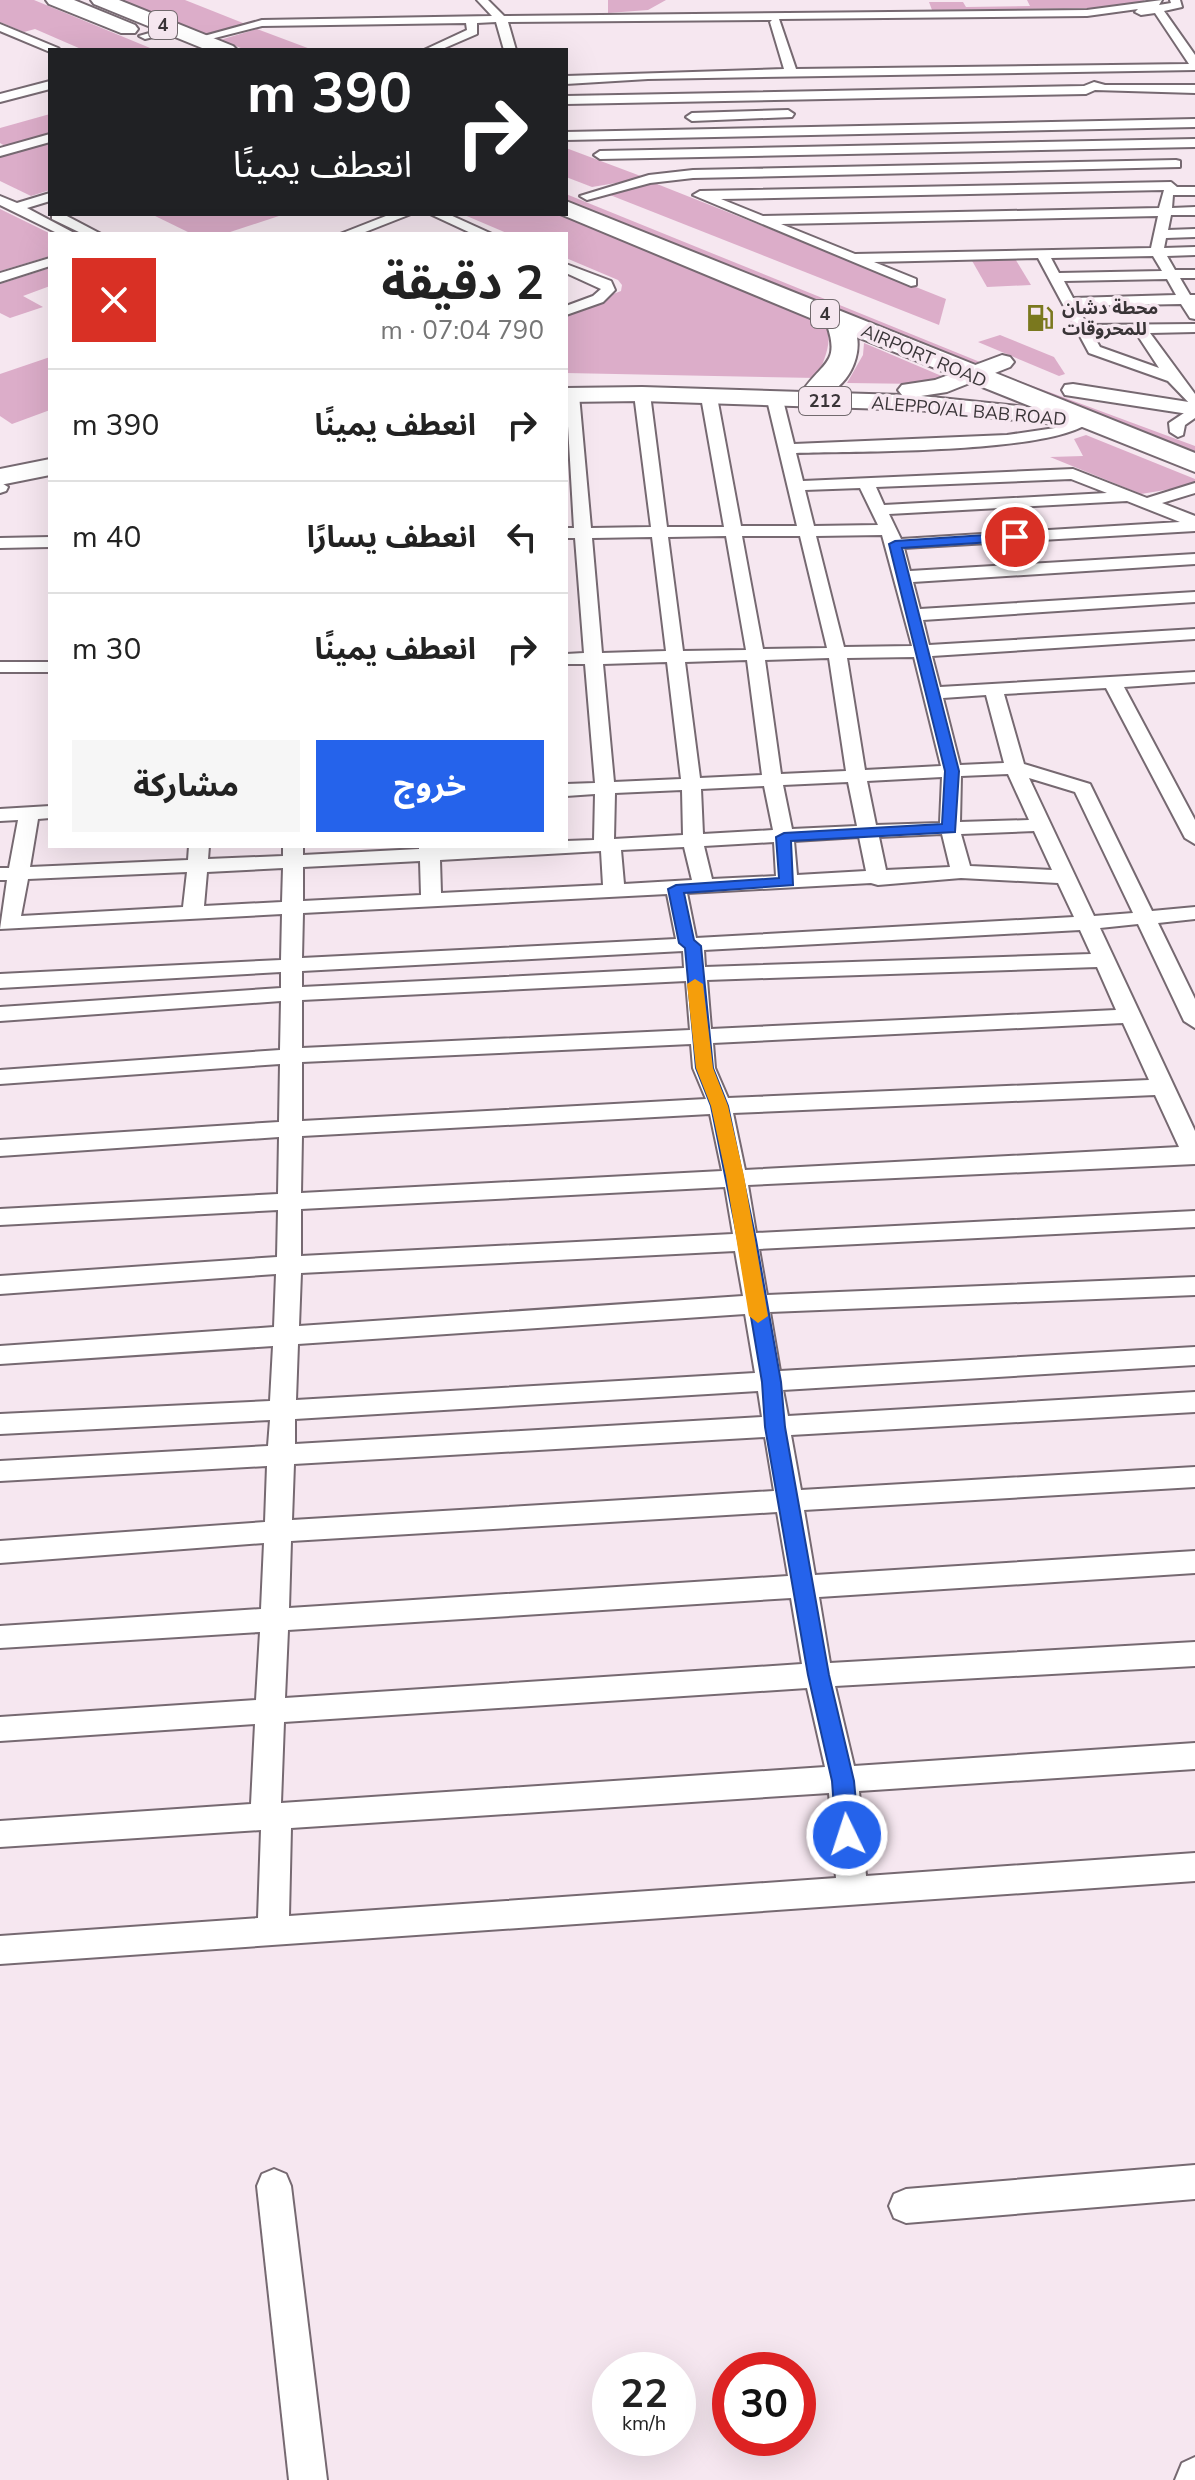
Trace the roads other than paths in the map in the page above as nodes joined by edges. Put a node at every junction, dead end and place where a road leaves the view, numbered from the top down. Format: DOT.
graph roads {
  1 [pos="56,0"];
  2 [pos="101,0"];
  3 [pos="482,0"];
  4 [pos="687,0"];
  5 [pos="1158,3"];
  6 [pos="1180,4"];
  7 [pos="692,17"];
  8 [pos="471,19"];
  9 [pos="502,22"];
  10 [pos="776,22"];
  11 [pos="1167,23"];
  12 [pos="1181,23"];
  13 [pos="0,27"];
  14 [pos="199,39"];
  15 [pos="1179,39"];
  16 [pos="1195,39"];
  17 [pos="176,40"];
  18 [pos="49,48"];
  19 [pos="221,48"];
  20 [pos="435,48"];
  21 [pos="509,48"];
  22 [pos="1194,60"];
  23 [pos="1087,69"];
  24 [pos="958,70"];
  25 [pos="788,73"];
  26 [pos="568,80"];
  27 [pos="604,80"];
  28 [pos="48,86"];
  29 [pos="1095,89"];
  30 [pos="1188,89"];
  31 [pos="794,95"];
  32 [pos="970,97"];
  33 [pos="0,98"];
  34 [pos="568,100"];
  35 [pos="610,104"];
  36 [pos="1193,107"];
  37 [pos="896,112"];
  38 [pos="806,114"];
  39 [pos="1195,123"];
  40 [pos="901,128"];
  41 [pos="1195,130"];
  42 [pos="680,134"];
  43 [pos="568,136"];
  44 [pos="48,139"];
  45 [pos="1177,143"];
  46 [pos="1195,143"];
  47 [pos="914,147"];
  48 [pos="684,151"];
  49 [pos="0,152"];
  50 [pos="600,155"];
  51 [pos="1175,166"];
  52 [pos="1195,167"];
  53 [pos="924,168"];
  54 [pos="693,174"];
  55 [pos="0,188"];
  56 [pos="1170,189"];
  57 [pos="932,191"];
  58 [pos="1195,191"];
  59 [pos="700,195"];
  60 [pos="573,197"];
  61 [pos="48,198"];
  62 [pos="0,200"];
  63 [pos="31,203"];
  64 [pos="15,208"];
  65 [pos="48,211"];
  66 [pos="1195,211"];
  67 [pos="1165,212"];
  68 [pos="58,216"];
  69 [pos="398,216"];
  70 [pos="442,216"];
  71 [pos="943,216"];
  72 [pos="761,220"];
  73 [pos="65,232"];
  74 [pos="90,232"];
  75 [pos="353,232"];
  76 [pos="480,232"];
  77 [pos="1195,233"];
  78 [pos="1160,234"];
  79 [pos="1157,251"];
  80 [pos="1195,251"];
  81 [pos="1042,254"];
  82 [pos="854,258"];
  83 [pos="48,263"];
  84 [pos="568,269"];
  85 [pos="1172,274"];
  86 [pos="1195,274"];
  87 [pos="1054,277"];
  88 [pos="0,278"];
  89 [pos="911,282"];
  90 [pos="1189,299"];
  91 [pos="1068,302"];
  92 [pos="568,310"];
  93 [pos="1195,315"];
  94 [pos="838,320"];
  95 [pos="1140,328"];
  96 [pos="1195,328"];
  97 [pos="1084,329"];
  98 [pos="1002,362"];
  99 [pos="971,375"];
  100 [pos="1173,378"];
  101 [pos="818,389"];
  102 [pos="568,392"];
  103 [pos="642,394"];
  104 [pos="917,396"];
  105 [pos="709,397"];
  106 [pos="775,400"];
  107 [pos="1192,419"];
  108 [pos="1084,420"];
  109 [pos="787,449"];
  110 [pos="1195,463"];
  111 [pos="48,467"];
  112 [pos="0,477"];
  113 [pos="48,477"];
  114 [pos="866,483"];
  115 [pos="795,486"];
  116 [pos="0,487"];
  117 [pos="1195,488"];
  118 [pos="1130,496"];
  119 [pos="1150,502"];
  120 [pos="878,510"];
  121 [pos="1195,524"];
  122 [pos="657,530"];
  123 [pos="733,530"];
  124 [pos="804,530"];
  125 [pos="575,533"];
  126 [pos="891,537"];
  127 [pos="48,542"];
  128 [pos="0,543"];
  129 [pos="1195,559"];
  130 [pos="904,577"];
  131 [pos="1195,597"];
  132 [pos="912,615"];
  133 [pos="1195,634"];
  134 [pos="922,651"];
  135 [pos="837,654"];
  136 [pos="677,657"];
  137 [pos="756,657"];
  138 [pos="568,659"];
  139 [pos="593,659"];
  140 [pos="0,667"];
  141 [pos="48,667"];
  142 [pos="1193,680"];
  143 [pos="1112,682"];
  144 [pos="993,689"];
  145 [pos="932,693"];
  146 [pos="1015,768"];
  147 [pos="952,771"];
  148 [pos="856,775"];
  149 [pos="772,779"];
  150 [pos="691,781"];
  151 [pos="605,788"];
  152 [pos="568,790"];
  153 [pos="44,809"];
  154 [pos="0,815"];
  155 [pos="1042,825"];
  156 [pos="950,828"];
  157 [pos="869,831"];
  158 [pos="784,837"];
  159 [pos="1195,838"];
  160 [pos="693,841"];
  161 [pos="604,844"];
  162 [pos="107,848"];
  163 [pos="429,850"];
  164 [pos="293,854"];
  165 [pos="199,856"];
  166 [pos="517,867"];
  167 [pos="104,868"];
  168 [pos="961,872"];
  169 [pos="8,873"];
  170 [pos="1066,877"];
  171 [pos="878,879"];
  172 [pos="787,882"];
  173 [pos="704,888"];
  174 [pos="676,889"];
  175 [pos="614,892"];
  176 [pos="431,901"];
  177 [pos="292,907"];
  178 [pos="193,912"];
  179 [pos="1195,913"];
  180 [pos="1145,917"];
  181 [pos="5,922"];
  182 [pos="1087,923"];
  183 [pos="687,943"];
  184 [pos="1104,960"];
  185 [pos="291,964"];
  186 [pos="696,974"];
  187 [pos="0,981"];
  188 [pos="290,994"];
  189 [pos="0,1014"];
  190 [pos="1130,1016"];
  191 [pos="1195,1021"];
  192 [pos="702,1038"];
  193 [pos="290,1056"];
  194 [pos="0,1077"];
  195 [pos="1163,1087"];
  196 [pos="720,1106"];
  197 [pos="288,1129"];
  198 [pos="0,1148"];
  199 [pos="1194,1155"];
  200 [pos="735,1176"];
  201 [pos="289,1199"];
  202 [pos="0,1217"];
  203 [pos="1195,1219"];
  204 [pos="747,1240"];
  205 [pos="289,1265"];
  206 [pos="0,1285"];
  207 [pos="1195,1286"];
  208 [pos="756,1304"];
  209 [pos="287,1334"];
  210 [pos="0,1355"];
  211 [pos="1195,1356"];
  212 [pos="772,1382"];
  213 [pos="1195,1402"];
  214 [pos="282,1410"];
  215 [pos="0,1424"];
  216 [pos="775,1427"];
  217 [pos="282,1455"];
  218 [pos="0,1471"];
  219 [pos="1195,1477"];
  220 [pos="788,1501"];
  221 [pos="280,1531"];
  222 [pos="0,1552"];
  223 [pos="1195,1562"];
  224 [pos="804,1588"];
  225 [pos="275,1618"];
  226 [pos="0,1637"];
  227 [pos="1195,1654"];
  228 [pos="818,1675"];
  229 [pos="270,1709"];
  230 [pos="0,1729"];
  231 [pos="1195,1756"];
  232 [pos="843,1781"];
  233 [pos="266,1814"];
  234 [pos="0,1834"];
  235 [pos="1195,1867"];
  236 [pos="852,1889"];
  237 [pos="273,1931"];
  238 [pos="0,1950"];
  239 [pos="1195,2182"];
  240 [pos="274,2186"];
  241 [pos="906,2206"];
  242 [pos="308,2480"];
  1 -- 17 [label="highway, 4"];
  2 -- 17 [label="highway, 4"];
  3 -- 9 [label="street"];
  4 -- 7 [label="street"];
  5 -- 6 [label="street"];
  5 -- 7 [label="street"];
  5 -- 10 [label="street"];
  5 -- 11 [label="street"];
  7 -- 9 [label="street"];
  8 -- 9 [label="street"];
  8 -- 14 [label="street"];
  8 -- 20 [label="street"];
  9 -- 10 [label="street"];
  9 -- 21 [label="street"];
  10 -- 25 [label="street"];
  11 -- 12 [label="street"];
  11 -- 15 [label="street"];
  13 -- 18 [label="street"];
  14 -- 17 [label="highway, 4"];
  14 -- 19 [label="highway, 4"];
  15 -- 16 [label="street"];
  15 -- 22 [label="street"];
  22 -- 23 [label="street"];
  23 -- 24 [label="street"];
  23 -- 29 [label="street"];
  24 -- 25 [label="street"];
  24 -- 32 [label="street"];
  25 -- 27 [label="street"];
  25 -- 31 [label="street"];
  26 -- 27 [label="street"];
  27 -- 35 [label="street"];
  28 -- 33 [label="street"];
  29 -- 30 [label="street"];
  29 -- 32 [label="street"];
  30 -- 36 [label="street"];
  31 -- 32 [label="street"];
  31 -- 35 [label="street"];
  34 -- 35 [label="street"];
  37 -- 40 [label="street"];
  38 -- 42 [label="street"];
  39 -- 40 [label="street"];
  40 -- 42 [label="street"];
  40 -- 47 [label="street"];
  41 -- 45 [label="street"];
  42 -- 43 [label="street"];
  42 -- 48 [label="street"];
  44 -- 49 [label="street"];
  45 -- 46 [label="street"];
  45 -- 47 [label="street"];
  45 -- 51 [label="street"];
  47 -- 48 [label="street"];
  47 -- 53 [label="street"];
  48 -- 50 [label="street"];
  48 -- 54 [label="street"];
  51 -- 52 [label="street"];
  51 -- 53 [label="street"];
  51 -- 56 [label="street"];
  53 -- 54 [label="street"];
  53 -- 57 [label="street"];
  54 -- 59 [label="street"];
  54 -- 60 [label="street"];
  55 -- 63 [label="street"];
  56 -- 57 [label="street"];
  56 -- 58 [label="street"];
  56 -- 67 [label="street"];
  57 -- 59 [label="street"];
  57 -- 71 [label="street"];
  59 -- 72 [label="street"];
  60 -- 94 [label="highway, AIRPORT ROAD / 4"];
  60 -- 98 [label="highway, AIRPORT ROAD / 4"];
  61 -- 63 [label="street"];
  62 -- 64 [label="street"];
  63 -- 64 [label="street"];
  63 -- 65 [label="street"];
  64 -- 73 [label="street"];
  66 -- 67 [label="street"];
  67 -- 71 [label="street"];
  67 -- 78 [label="street"];
  68 -- 74 [label="street"];
  69 -- 75 [label="street"];
  70 -- 76 [label="street"];
  71 -- 72 [label="street"];
  72 -- 82 [label="street"];
  77 -- 78 [label="street"];
  78 -- 79 [label="street"];
  79 -- 80 [label="street"];
  79 -- 81 [label="street"];
  79 -- 85 [label="street"];
  81 -- 82 [label="street"];
  81 -- 87 [label="street"];
  82 -- 89 [label="street"];
  83 -- 88 [label="street"];
  84 -- 92 [label="street"];
  85 -- 86 [label="street"];
  85 -- 87 [label="street"];
  85 -- 90 [label="street"];
  87 -- 91 [label="street"];
  90 -- 91 [label="street"];
  90 -- 93 [label="street"];
  91 -- 97 [label="street"];
  94 -- 99 [label="highway, AIRPORT ROAD / 4"];
  94 -- 101 [label="highway"];
  95 -- 96 [label="street"];
  95 -- 97 [label="street"];
  95 -- 100 [label="street"];
  97 -- 100 [label="street"];
  98 -- 99 [label="main road, ALEPPO/AL BAB ROAD / 212"];
  98 -- 107 [label="highway, AIRPORT ROAD"];
  99 -- 104 [label="main road, ALEPPO/AL BAB ROAD / 212"];
  99 -- 108 [label="highway, AIRPORT ROAD / 4"];
  100 -- 107 [label="street"];
  101 -- 102 [label="main road, ALEPPO/AL BAB ROAD / 212"];
  101 -- 104 [label="main road, ALEPPO/AL BAB ROAD / 212"];
  102 -- 103 [label="main road, ALEPPO/AL BAB ROAD / 212"];
  102 -- 125 [label="street"];
  103 -- 105 [label="main road, ALEPPO/AL BAB ROAD / 212"];
  103 -- 122 [label="street"];
  104 -- 106 [label="main road, ALEPPO/AL BAB ROAD / 212"];
  104 -- 108 [label="main road, ALEPPO/AL BAB ROAD / 212"];
  105 -- 106 [label="main road, ALEPPO/AL BAB ROAD / 212"];
  105 -- 123 [label="street"];
  106 -- 109 [label="street"];
  108 -- 109 [label="street"];
  108 -- 110 [label="highway, AIRPORT ROAD"];
  109 -- 115 [label="street"];
  111 -- 112 [label="main road"];
  113 -- 116 [label="main road"];
  114 -- 115 [label="street"];
  114 -- 118 [label="street"];
  114 -- 120 [label="street"];
  115 -- 124 [label="street"];
  117 -- 119 [label="street"];
  118 -- 119 [label="street"];
  118 -- 120 [label="street"];
  119 -- 121 [label="street"];
  120 -- 126 [label="street"];
  121 -- 126 [label="street"];
  122 -- 123 [label="street"];
  122 -- 125 [label="street"];
  122 -- 136 [label="street"];
  123 -- 124 [label="street"];
  123 -- 137 [label="street"];
  124 -- 126 [label="street"];
  124 -- 135 [label="street"];
  125 -- 139 [label="street"];
  126 -- 130 [label="street"];
  127 -- 128 [label="street"];
  129 -- 130 [label="street"];
  130 -- 132 [label="street"];
  131 -- 132 [label="street"];
  132 -- 134 [label="street"];
  133 -- 134 [label="street"];
  134 -- 135 [label="street"];
  134 -- 145 [label="street"];
  135 -- 137 [label="street"];
  135 -- 148 [label="street"];
  136 -- 137 [label="street"];
  136 -- 139 [label="street"];
  136 -- 150 [label="street"];
  137 -- 149 [label="street"];
  138 -- 139 [label="street"];
  139 -- 151 [label="street"];
  140 -- 141 [label="street"];
  142 -- 143 [label="street"];
  143 -- 144 [label="street"];
  143 -- 159 [label="street"];
  144 -- 145 [label="street"];
  144 -- 146 [label="street"];
  145 -- 147 [label="street"];
  146 -- 147 [label="street"];
  146 -- 155 [label="street"];
  146 -- 180 [label="street"];
  147 -- 148 [label="street"];
  147 -- 156 [label="street"];
  148 -- 149 [label="street"];
  148 -- 157 [label="street"];
  149 -- 150 [label="street"];
  149 -- 158 [label="street"];
  150 -- 151 [label="street"];
  150 -- 160 [label="street"];
  151 -- 152 [label="street"];
  151 -- 161 [label="street"];
  153 -- 154 [label="street"];
  153 -- 169 [label="street"];
  155 -- 156 [label="street"];
  155 -- 170 [label="street"];
  156 -- 157 [label="street"];
  156 -- 168 [label="street"];
  157 -- 158 [label="street"];
  157 -- 171 [label="street"];
  158 -- 160 [label="street"];
  158 -- 172 [label="street"];
  160 -- 161 [label="street"];
  160 -- 173 [label="street"];
  161 -- 166 [label="street"];
  161 -- 175 [label="street"];
  162 -- 167 [label="street"];
  163 -- 164 [label="street"];
  163 -- 166 [label="street"];
  163 -- 176 [label="street"];
  164 -- 165 [label="street"];
  164 -- 177 [label="street"];
  165 -- 167 [label="street"];
  165 -- 178 [label="street"];
  166 -- 175 [label="street"];
  166 -- 176 [label="street"];
  167 -- 169 [label="street"];
  168 -- 170 [label="street"];
  168 -- 171 [label="street"];
  169 -- 181 [label="street"];
  170 -- 182 [label="street"];
  171 -- 172 [label="street"];
  172 -- 173 [label="street"];
  173 -- 174 [label="street"];
  174 -- 175 [label="street"];
  174 -- 183 [label="street"];
  176 -- 177 [label="street"];
  177 -- 178 [label="street"];
  177 -- 185 [label="street"];
  178 -- 181 [label="street"];
  179 -- 180 [label="street"];
  180 -- 182 [label="street"];
  180 -- 191 [label="street"];
  182 -- 183 [label="street"];
  182 -- 184 [label="street"];
  183 -- 185 [label="street"];
  183 -- 186 [label="street"];
  184 -- 186 [label="street"];
  184 -- 190 [label="street"];
  185 -- 187 [label="street"];
  185 -- 188 [label="street"];
  186 -- 188 [label="street"];
  186 -- 192 [label="street"];
  188 -- 189 [label="street"];
  188 -- 193 [label="street"];
  190 -- 192 [label="street"];
  190 -- 195 [label="street"];
  192 -- 193 [label="street"];
  192 -- 196 [label="street"];
  193 -- 194 [label="street"];
  193 -- 197 [label="street"];
  195 -- 196 [label="street"];
  195 -- 199 [label="street"];
  196 -- 197 [label="street"];
  196 -- 200 [label="street"];
  197 -- 198 [label="street"];
  197 -- 201 [label="street"];
  199 -- 200 [label="street"];
  200 -- 201 [label="street"];
  200 -- 204 [label="street"];
  201 -- 202 [label="street"];
  201 -- 205 [label="street"];
  203 -- 204 [label="street"];
  204 -- 205 [label="street"];
  204 -- 208 [label="street"];
  205 -- 206 [label="street"];
  205 -- 209 [label="street"];
  207 -- 208 [label="street"];
  208 -- 209 [label="street"];
  208 -- 212 [label="street"];
  209 -- 210 [label="street"];
  209 -- 214 [label="street"];
  211 -- 212 [label="street"];
  212 -- 214 [label="street"];
  212 -- 216 [label="street"];
  213 -- 216 [label="street"];
  214 -- 215 [label="street"];
  214 -- 217 [label="street"];
  216 -- 217 [label="street"];
  216 -- 220 [label="street"];
  217 -- 218 [label="street"];
  217 -- 221 [label="street"];
  219 -- 220 [label="street"];
  220 -- 221 [label="street"];
  220 -- 224 [label="street"];
  221 -- 222 [label="street"];
  221 -- 225 [label="street"];
  223 -- 224 [label="street"];
  224 -- 225 [label="street"];
  224 -- 228 [label="street"];
  225 -- 226 [label="street"];
  225 -- 229 [label="street"];
  227 -- 228 [label="street"];
  228 -- 229 [label="street"];
  228 -- 232 [label="street"];
  229 -- 230 [label="street"];
  229 -- 233 [label="street"];
  231 -- 232 [label="street"];
  232 -- 233 [label="street"];
  232 -- 236 [label="street"];
  233 -- 234 [label="street"];
  233 -- 237 [label="street"];
  235 -- 236 [label="street"];
  236 -- 237 [label="street"];
  237 -- 238 [label="street"];
  239 -- 241 [label="street"];
  240 -- 242 [label="street"];
}
